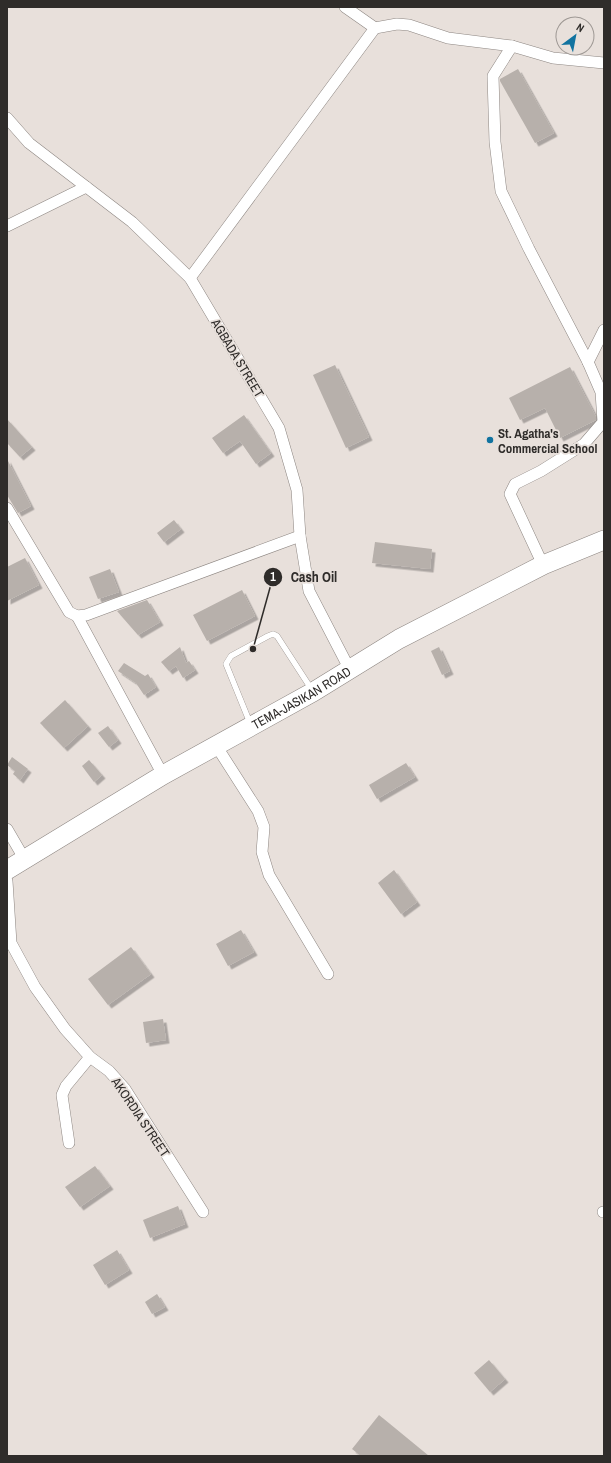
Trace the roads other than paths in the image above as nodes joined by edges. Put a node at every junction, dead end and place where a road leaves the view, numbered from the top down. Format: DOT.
graph roads {
  1 [pos="345,7"];
  2 [pos="375,28"];
  3 [pos="512,46"];
  4 [pos="604,63"];
  5 [pos="7,118"];
  6 [pos="86,187"];
  7 [pos="7,226"];
  8 [pos="190,278"];
  9 [pos="604,330"];
  10 [pos="588,362"];
  11 [pos="7,508"];
  12 [pos="300,536"];
  13 [pos="604,540"];
  14 [pos="544,565"];
  15 [pos="77,616"];
  16 [pos="350,670"];
  17 [pos="313,692"];
  18 [pos="252,727"];
  19 [pos="216,747"];
  20 [pos="163,775"];
  21 [pos="7,829"];
  22 [pos="25,860"];
  23 [pos="7,870"];
  24 [pos="7,881"];
  25 [pos="9,941"];
  26 [pos="328,974"];
  27 [pos="90,1057"];
  28 [pos="69,1143"];
  29 [pos="203,1212"];
  1 -- 2 [label="street"];
  2 -- 3 [label="street"];
  2 -- 8 [label="street"];
  3 -- 4 [label="street"];
  3 -- 10 [label="street"];
  5 -- 6 [label="street, AGBADA STREET"];
  6 -- 7 [label="street"];
  6 -- 8 [label="street, AGBADA STREET"];
  8 -- 12 [label="street, AGBADA STREET"];
  9 -- 10 [label="street"];
  10 -- 14 [label="street"];
  11 -- 15 [label="street"];
  12 -- 15 [label="street"];
  12 -- 16 [label="street, AGBADA STREET"];
  13 -- 14 [label="highway, TEMA-JASIKAN ROAD"];
  14 -- 16 [label="highway, TEMA-JASIKAN ROAD"];
  15 -- 20 [label="street"];
  16 -- 17 [label="highway, TEMA-JASIKAN ROAD"];
  17 -- 18 [label="highway, TEMA-JASIKAN ROAD"];
  17 -- 18 [label="lane"];
  18 -- 19 [label="highway, TEMA-JASIKAN ROAD"];
  19 -- 20 [label="highway, TEMA-JASIKAN ROAD"];
  19 -- 26 [label="street"];
  20 -- 22 [label="highway, TEMA-JASIKAN ROAD"];
  21 -- 22 [label="street"];
  22 -- 23 [label="highway, TEMA-JASIKAN ROAD"];
  24 -- 25 [label="street, AKORDIA STREET"];
  25 -- 27 [label="street, AKORDIA STREET"];
  27 -- 28 [label="street"];
  27 -- 29 [label="street, AKORDIA STREET"];
}
